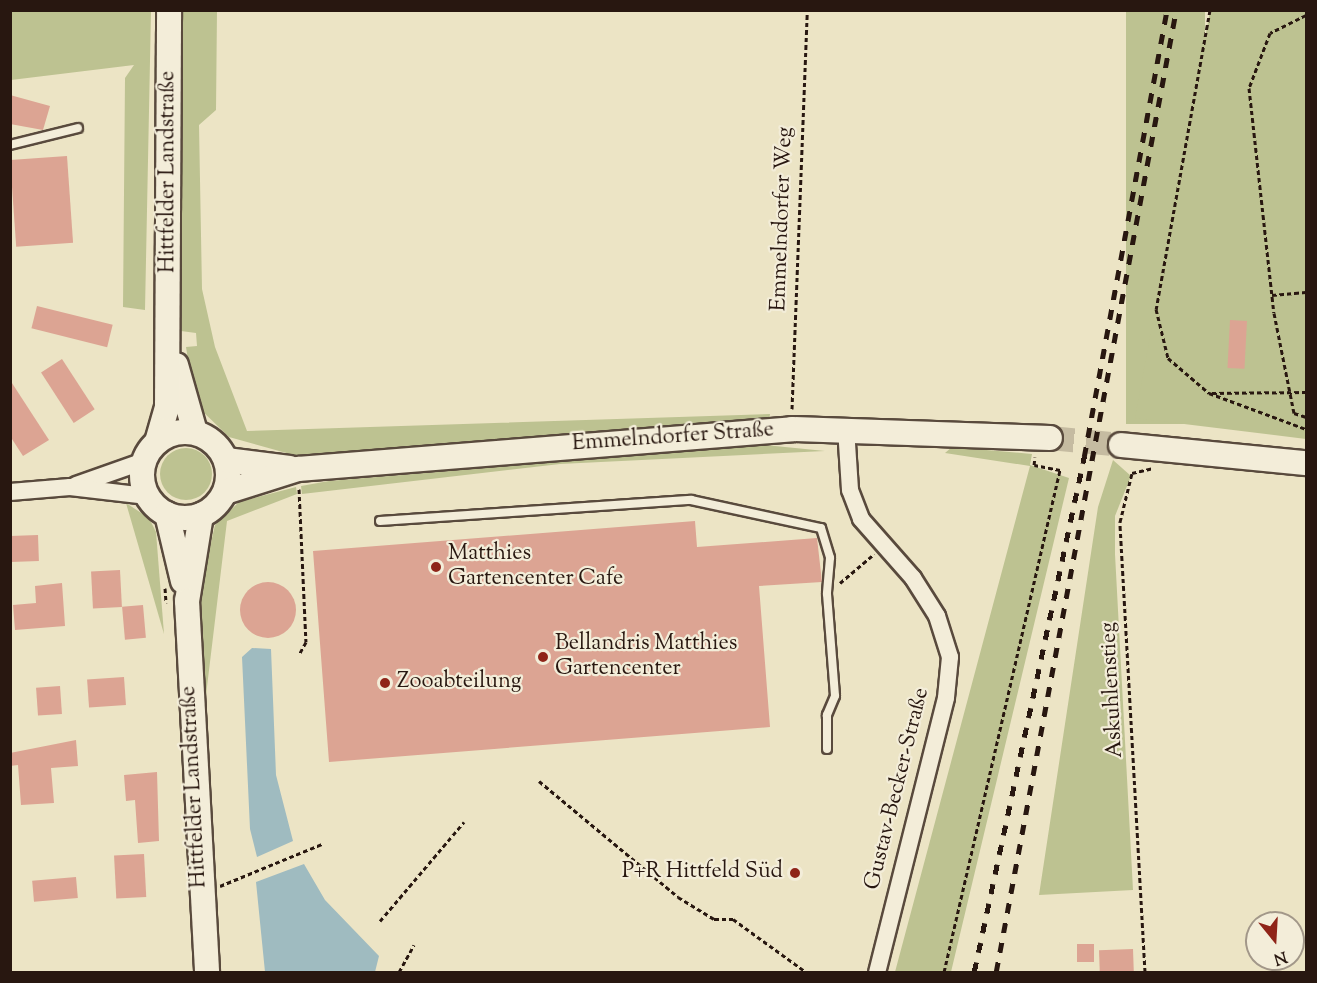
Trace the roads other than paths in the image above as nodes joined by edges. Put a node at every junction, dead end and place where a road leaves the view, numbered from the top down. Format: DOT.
graph roads {
  1 [pos="170,10"];
  2 [pos="78,128"];
  3 [pos="10,145"];
  4 [pos="169,334"];
  5 [pos="846,428"];
  6 [pos="195,432"];
  7 [pos="1050,438"];
  8 [pos="1121,445"];
  9 [pos="151,452"];
  10 [pos="226,460"];
  11 [pos="1306,463"];
  12 [pos="298,469"];
  13 [pos="70,487"];
  14 [pos="10,492"];
  15 [pos="225,492"];
  16 [pos="147,496"];
  17 [pos="167,514"];
  18 [pos="201,515"];
  19 [pos="380,521"];
  20 [pos="187,601"];
  21 [pos="827,749"];
  22 [pos="207,972"];
  23 [pos="877,972"];
  1 -- 4 [label="main road, Hittfelder Landstraße"];
  2 -- 3 [label="lane"];
  4 -- 6 [label="main road, Hittfelder Landstraße"];
  4 -- 9 [label="main road, Hittfelder Landstraße"];
  5 -- 7 [label="main road, Emmelndorfer Straße"];
  5 -- 12 [label="main road, Emmelndorfer Straße"];
  5 -- 23 [label="street, Gustav-Becker-Straße"];
  6 -- 9 [label="main road"];
  6 -- 10 [label="main road"];
  8 -- 11 [label="main road"];
  9 -- 13 [label="street"];
  9 -- 16 [label="main road, Hittfelder Landstraße"];
  10 -- 12 [label="main road, Emmelndorfer Straße"];
  10 -- 15 [label="main road"];
  12 -- 15 [label="main road, Emmelndorfer Straße"];
  13 -- 14 [label="street"];
  13 -- 16 [label="street"];
  15 -- 18 [label="main road"];
  16 -- 17 [label="main road"];
  17 -- 18 [label="main road"];
  17 -- 20 [label="main road, Hittfelder Landstraße"];
  18 -- 20 [label="main road, Hittfelder Landstraße"];
  19 -- 21 [label="lane"];
  20 -- 22 [label="main road, Hittfelder Landstraße"];
}
